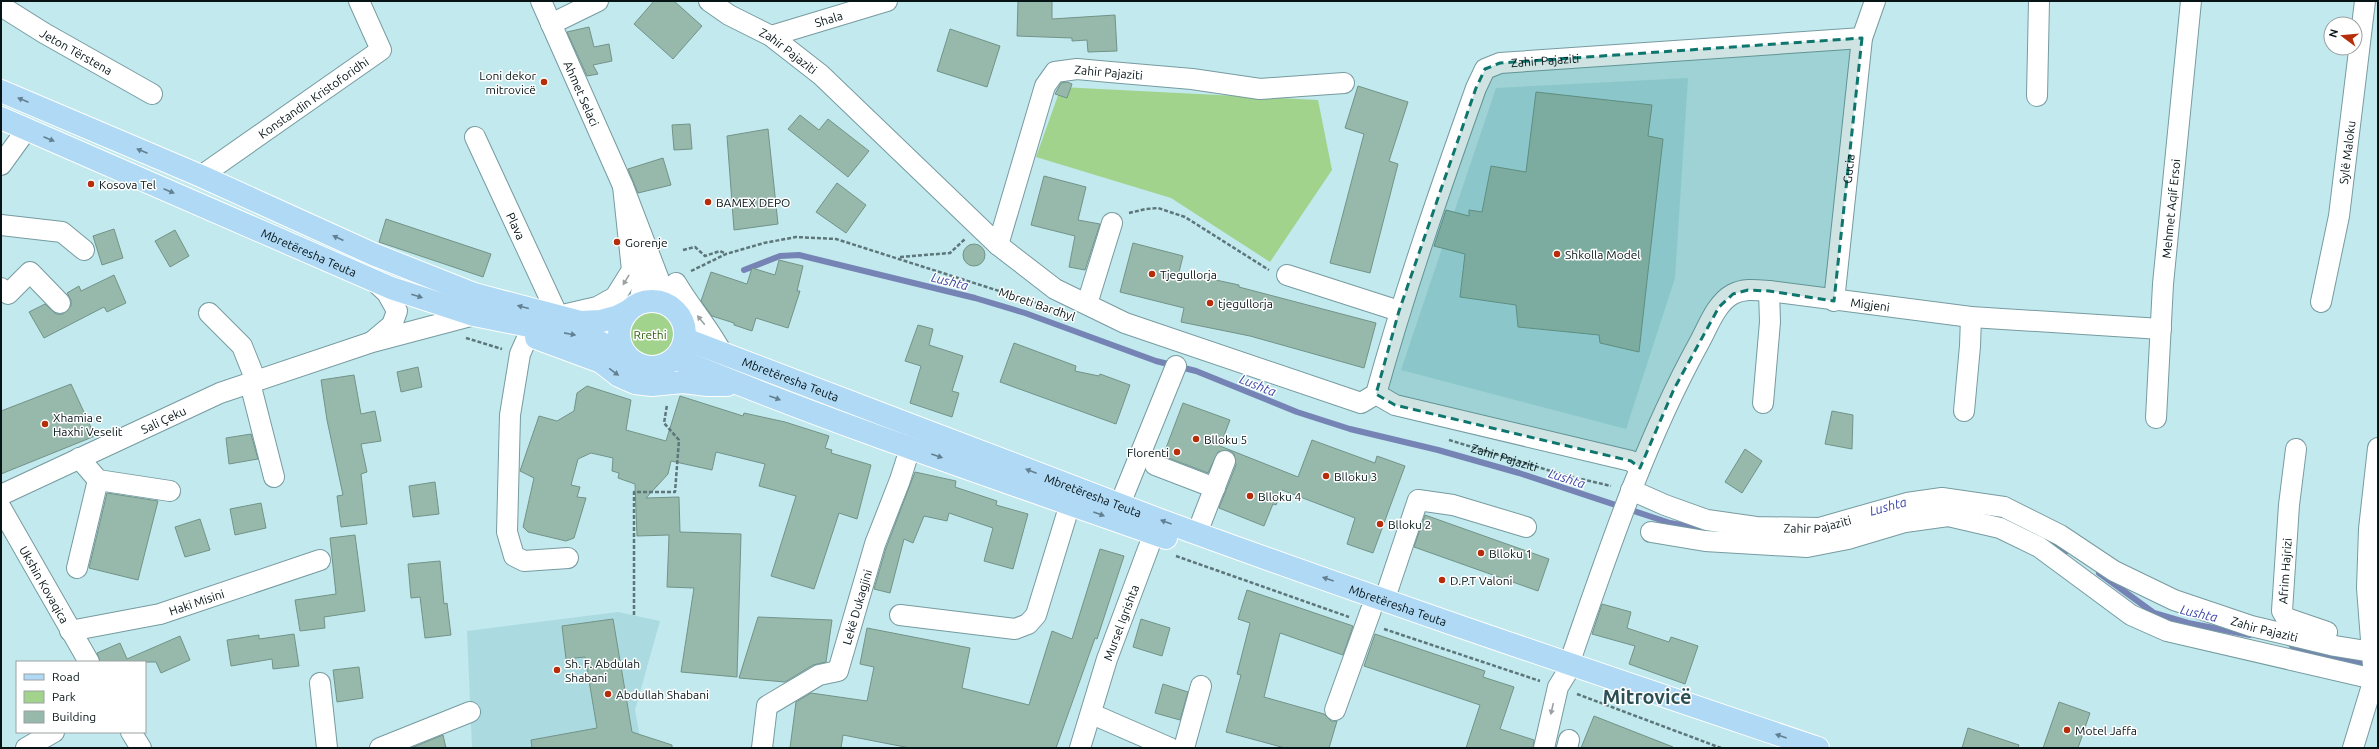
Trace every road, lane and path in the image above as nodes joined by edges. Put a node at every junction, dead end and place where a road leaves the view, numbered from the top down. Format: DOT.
graph roads {
  1 [pos="359,1"];
  2 [pos="541,1"];
  3 [pos="598,1"];
  4 [pos="709,1"];
  5 [pos="887,1"];
  6 [pos="1875,1"];
  7 [pos="2039,1"];
  8 [pos="2191,1"];
  9 [pos="2366,1"];
  10 [pos="1,6"];
  11 [pos="550,24"];
  12 [pos="771,36"];
  13 [pos="1862,38"];
  14 [pos="1344,83"];
  15 [pos="1,91"];
  16 [pos="152,94"];
  17 [pos="2037,96"];
  18 [pos="1,118"];
  19 [pos="28,130"];
  20 [pos="475,137"];
  21 [pos="1,165"];
  22 [pos="201,176"];
  23 [pos="624,186"];
  24 [pos="1112,223"];
  25 [pos="1,225"];
  26 [pos="966,237"];
  27 [pos="998,245"];
  28 [pos="84,250"];
  29 [pos="683,250"];
  30 [pos="726,254"];
  31 [pos="898,257"];
  32 [pos="1287,275"];
  33 [pos="674,280"];
  34 [pos="374,281"];
  35 [pos="1,288"];
  36 [pos="1769,291"];
  37 [pos="1834,301"];
  38 [pos="2321,302"];
  39 [pos="60,303"];
  40 [pos="1042,304"];
  41 [pos="1087,304"];
  42 [pos="633,307"];
  43 [pos="1399,311"];
  44 [pos="209,313"];
  45 [pos="678,313"];
  46 [pos="474,315"];
  47 [pos="558,316"];
  48 [pos="1971,317"];
  49 [pos="2161,329"];
  50 [pos="528,336"];
  51 [pos="685,340"];
  52 [pos="372,342"];
  53 [pos="722,353"];
  54 [pos="627,356"];
  55 [pos="675,358"];
  56 [pos="1176,366"];
  57 [pos="253,382"];
  58 [pos="738,384"];
  59 [pos="1376,394"];
  60 [pos="668,401"];
  61 [pos="1763,403"];
  62 [pos="1964,411"];
  63 [pos="2156,418"];
  64 [pos="913,437"];
  65 [pos="1442,438"];
  66 [pos="2378,448"];
  67 [pos="2296,449"];
  68 [pos="79,458"];
  69 [pos="1225,461"];
  70 [pos="1155,465"];
  71 [pos="1640,468"];
  72 [pos="274,477"];
  73 [pos="98,480"];
  74 [pos="1215,488"];
  75 [pos="170,491"];
  76 [pos="1,495"];
  77 [pos="1629,495"];
  78 [pos="1070,504"];
  79 [pos="1120,504"];
  80 [pos="1,508"];
  81 [pos="1526,527"];
  82 [pos="1651,532"];
  83 [pos="1197,533"];
  84 [pos="1154,534"];
  85 [pos="568,558"];
  86 [pos="320,560"];
  87 [pos="77,568"];
  88 [pos="2174,600"];
  89 [pos="1378,604"];
  90 [pos="634,615"];
  91 [pos="900,615"];
  92 [pos="70,631"];
  93 [pos="2167,631"];
  94 [pos="2335,646"];
  95 [pos="2375,652"];
  96 [pos="88,661"];
  97 [pos="1568,669"];
  98 [pos="2376,680"];
  99 [pos="320,683"];
  100 [pos="1201,686"];
  101 [pos="1335,710"];
  102 [pos="470,712"];
  103 [pos="1092,714"];
  104 [pos="52,733"];
  105 [pos="132,733"];
  106 [pos="26,748"];
  107 [pos="141,748"];
  108 [pos="328,748"];
  109 [pos="380,748"];
  110 [pos="762,748"];
  111 [pos="1080,748"];
  112 [pos="1170,748"];
  113 [pos="1184,748"];
  114 [pos="1544,748"];
  115 [pos="1770,748"];
  116 [pos="1818,748"];
  117 [pos="2353,748"];
  1 -- 22 [label="street, Konstandin Kristoforidhi"];
  2 -- 11 [label="street, Ahmet Selaci"];
  3 -- 11 [label="street"];
  4 -- 12 [label="street, Zahir Pajaziti"];
  5 -- 12 [label="street, Shala"];
  6 -- 13 [label="street, Gucia"];
  7 -- 17 [label="street"];
  8 -- 49 [label="street, Mehmet Aqif Ersoi"];
  9 -- 38 [label="street, Sylë Maloku"];
  10 -- 16 [label="street, Jeton Tërstena"];
  11 -- 23 [label="street, Ahmet Selaci"];
  12 -- 27 [label="street, Zahir Pajaziti"];
  13 -- 37 [label="street, Gucia"];
  13 -- 43 [label="street, Zahir Pajaziti"];
  14 -- 27 [label="street, Zahir Pajaziti"];
  22 -- 15 [label="main road, Mbretëresha Teuta, one-way"];
  18 -- 19 [label="main road, Mbretëresha Teuta"];
  19 -- 21 [label="street"];
  19 -- 34 [label="main road, Mbretëresha Teuta, one-way"];
  20 -- 47 [label="street, Plava"];
  47 -- 22 [label="main road, Mbretëresha Teuta, one-way"];
  23 -- 33 [label="street"];
  23 -- 42 [label="street, Ahmet Selaci"];
  23 -- 45 [label="street, Ahmet Selaci"];
  23 -- 47 [label="street, Mbretëresha Teuta, one-way"];
  24 -- 32 [label="path"];
  24 -- 41 [label="street"];
  25 -- 28 [label="street"];
  26 -- 31 [label="path"];
  27 -- 41 [label="street, Zahir Pajaziti"];
  29 -- 30 [label="path"];
  30 -- 31 [label="path, Mbreti Bardhyl"];
  30 -- 33 [label="path"];
  31 -- 40 [label="path, Mbreti Bardhyl"];
  32 -- 43 [label="street"];
  53 -- 33 [label="street, one-way"];
  34 -- 46 [label="main road, Mbretëresha Teuta, one-way"];
  34 -- 52 [label="street, Sali Çeku"];
  35 -- 39 [label="street"];
  36 -- 37 [label="street, Migjeni"];
  36 -- 61 [label="street"];
  36 -- 71 [label="street, Migjeni"];
  37 -- 48 [label="street, Migjeni"];
  41 -- 59 [label="street, Zahir Pajaziti"];
  42 -- 45 [label="main road"];
  42 -- 47 [label="main road, Mbretëresha Teuta"];
  42 -- 54 [label="main road"];
  43 -- 59 [label="street, Zahir Pajaziti"];
  44 -- 57 [label="street"];
  45 -- 51 [label="main road"];
  46 -- 50 [label="main road"];
  46 -- 52 [label="street, Sali Çeku"];
  46 -- 54 [label="main road, Mbretëresha Teuta, one-way"];
  48 -- 49 [label="street, Migjeni"];
  48 -- 62 [label="street"];
  49 -- 63 [label="street, Mehmet Aqif Ersoi"];
  50 -- 58 [label="main road, one-way"];
  50 -- 85 [label="street"];
  51 -- 53 [label="main road, Mbretëresha Teuta"];
  51 -- 55 [label="main road"];
  52 -- 57 [label="street, Sali Çeku"];
  53 -- 64 [label="main road, Mbretëresha Teuta"];
  54 -- 55 [label="main road"];
  55 -- 58 [label="main road, Mbretëresha Teuta"];
  56 -- 79 [label="street"];
  57 -- 68 [label="street, Sali Çeku"];
  57 -- 72 [label="street"];
  58 -- 64 [label="main road, Mbretëresha Teuta, one-way"];
  59 -- 71 [label="street"];
  60 -- 90 [label="path"];
  64 -- 78 [label="main road, Mbretëresha Teuta, one-way"];
  79 -- 64 [label="main road, Mbretëresha Teuta, one-way"];
  64 -- 110 [label="street, Lekë Dukagjini"];
  65 -- 77 [label="path, Zahir Pajaziti"];
  66 -- 95 [label="street"];
  67 -- 94 [label="street, Afrim Hajrizi"];
  68 -- 73 [label="street"];
  68 -- 76 [label="street, Sali Çeku"];
  69 -- 74 [label="street"];
  70 -- 74 [label="street"];
  71 -- 77 [label="street"];
  73 -- 75 [label="street"];
  73 -- 87 [label="street"];
  74 -- 83 [label="street"];
  77 -- 88 [label="street, Zahir Pajaziti"];
  77 -- 97 [label="street"];
  78 -- 84 [label="main road, Mbretëresha Teuta, one-way"];
  78 -- 91 [label="street"];
  83 -- 79 [label="main road, Mbretëresha Teuta, one-way"];
  80 -- 92 [label="street, Ukshin Kovaqica"];
  81 -- 89 [label="street"];
  82 -- 93 [label="street"];
  89 -- 83 [label="main road, Mbretëresha Teuta, one-way"];
  84 -- 89 [label="main road, Mbretëresha Teuta"];
  84 -- 103 [label="street, Mursel Igrishta"];
  86 -- 92 [label="street, Haki Misini"];
  88 -- 93 [label="street"];
  88 -- 94 [label="street, Zahir Pajaziti"];
  89 -- 97 [label="main road, Mbretëresha Teuta"];
  89 -- 101 [label="street, Mbretëresha Teuta"];
  92 -- 96 [label="street, Ukshin Kovaqica"];
  93 -- 98 [label="street"];
  94 -- 95 [label="street"];
  95 -- 98 [label="street"];
  97 -- 114 [label="street, one-way"];
  97 -- 115 [label="main road, Mbretëresha Teuta"];
  116 -- 97 [label="main road, Mbretëresha Teuta, one-way"];
  98 -- 117 [label="street"];
  99 -- 108 [label="street"];
  100 -- 113 [label="street"];
  102 -- 109 [label="street"];
  103 -- 111 [label="street, Mursel Igrishta"];
  103 -- 112 [label="street"];
  104 -- 106 [label="street"];
  105 -- 107 [label="street"];
}
